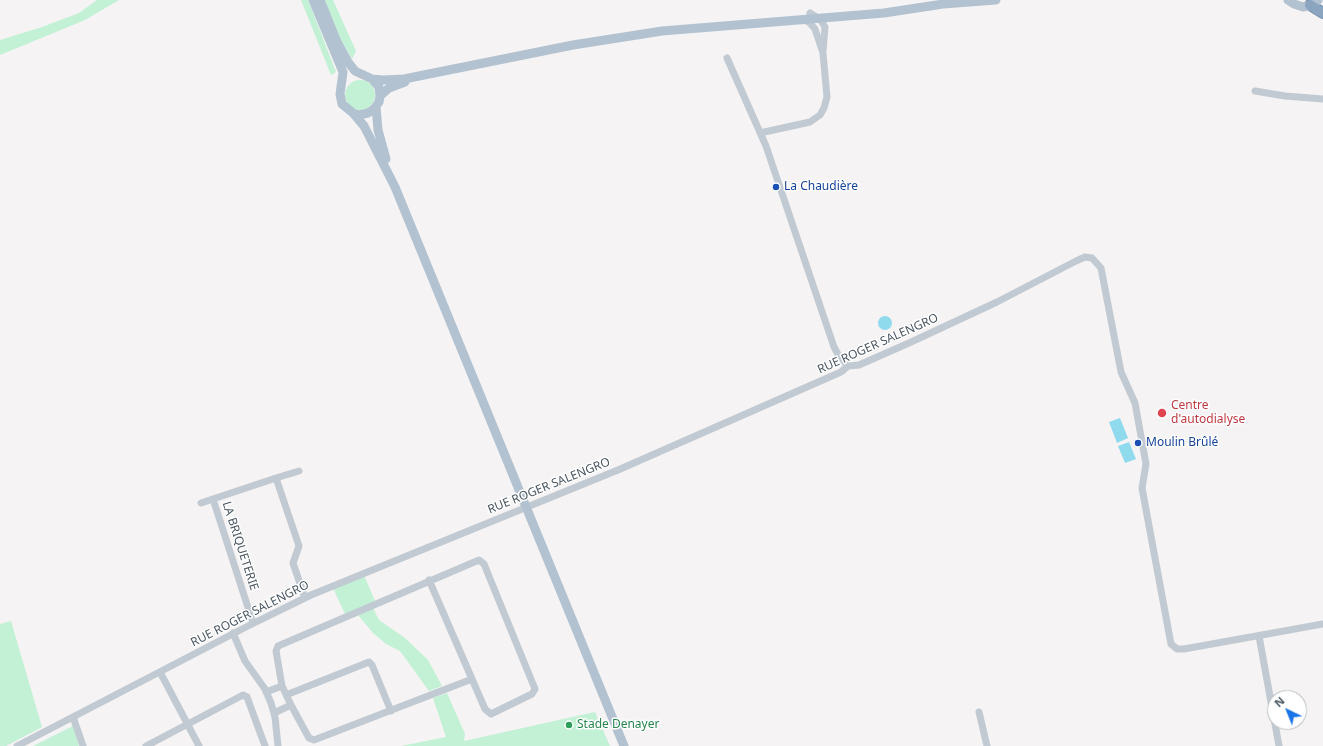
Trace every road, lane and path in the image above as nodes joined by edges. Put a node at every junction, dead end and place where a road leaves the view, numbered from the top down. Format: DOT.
graph roads {
  1 [pos="313,0"];
  2 [pos="320,0"];
  3 [pos="992,0"];
  4 [pos="1288,0"];
  5 [pos="1314,3"];
  6 [pos="943,4"];
  7 [pos="1323,13"];
  8 [pos="824,15"];
  9 [pos="845,16"];
  10 [pos="803,20"];
  11 [pos="662,31"];
  12 [pos="826,31"];
  13 [pos="817,33"];
  14 [pos="823,53"];
  15 [pos="727,58"];
  16 [pos="435,73"];
  17 [pos="363,75"];
  18 [pos="372,79"];
  19 [pos="342,85"];
  20 [pos="1255,91"];
  21 [pos="380,96"];
  22 [pos="1323,99"];
  23 [pos="376,106"];
  24 [pos="354,114"];
  25 [pos="760,133"];
  26 [pos="395,187"];
  27 [pos="848,366"];
  28 [pos="299,471"];
  29 [pos="276,478"];
  30 [pos="214,499"];
  31 [pos="201,503"];
  32 [pos="525,506"];
  33 [pos="429,580"];
  34 [pos="306,598"];
  35 [pos="253,623"];
  36 [pos="1323,624"];
  37 [pos="233,633"];
  38 [pos="1258,636"];
  39 [pos="160,672"];
  40 [pos="472,679"];
  41 [pos="282,686"];
  42 [pos="266,692"];
  43 [pos="286,695"];
  44 [pos="291,705"];
  45 [pos="390,711"];
  46 [pos="979,712"];
  47 [pos="274,713"];
  48 [pos="73,717"];
  49 [pos="187,724"];
  50 [pos="17,746"];
  51 [pos="83,746"];
  52 [pos="146,746"];
  53 [pos="198,746"];
  54 [pos="265,746"];
  55 [pos="278,746"];
  56 [pos="624,746"];
  57 [pos="986,746"];
  58 [pos="1278,746"];
  1 -- 19 [label="main road"];
  2 -- 17 [label="main road"];
  3 -- 6 [label="main road"];
  4 -- 5 [label="main road"];
  5 -- 7 [label="highway"];
  6 -- 8 [label="main road"];
  6 -- 9 [label="main road"];
  8 -- 9 [label="main road"];
  8 -- 10 [label="main road"];
  8 -- 11 [label="main road"];
  8 -- 12 [label="street"];
  8 -- 13 [label="street"];
  9 -- 12 [label="street"];
  10 -- 11 [label="main road"];
  10 -- 13 [label="street"];
  11 -- 16 [label="main road"];
  12 -- 14 [label="street"];
  13 -- 14 [label="street"];
  14 -- 25 [label="street"];
  15 -- 25 [label="street"];
  16 -- 18 [label="main road"];
  16 -- 21 [label="main road"];
  17 -- 18 [label="main road"];
  17 -- 19 [label="main road"];
  18 -- 21 [label="main road"];
  19 -- 24 [label="main road"];
  20 -- 22 [label="street"];
  21 -- 23 [label="main road"];
  23 -- 24 [label="main road"];
  23 -- 26 [label="main road"];
  24 -- 26 [label="main road"];
  25 -- 27 [label="street"];
  26 -- 32 [label="main road"];
  27 -- 32 [label="street, RUE ROGER SALENGRO"];
  27 -- 38 [label="street, RUE ROGER SALENGRO"];
  28 -- 29 [label="street, LA BRIQUETERIE"];
  29 -- 30 [label="street, LA BRIQUETERIE"];
  29 -- 34 [label="street"];
  30 -- 31 [label="street, LA BRIQUETERIE"];
  30 -- 35 [label="street, LA BRIQUETERIE"];
  32 -- 34 [label="street, RUE ROGER SALENGRO"];
  32 -- 56 [label="main road"];
  33 -- 40 [label="street"];
  33 -- 40 [label="street"];
  33 -- 41 [label="street"];
  34 -- 35 [label="street, RUE ROGER SALENGRO"];
  35 -- 37 [label="street, RUE ROGER SALENGRO"];
  36 -- 38 [label="street"];
  37 -- 39 [label="street, RUE ROGER SALENGRO"];
  37 -- 42 [label="street"];
  38 -- 58 [label="street"];
  39 -- 48 [label="street, RUE ROGER SALENGRO"];
  39 -- 49 [label="street"];
  40 -- 45 [label="street"];
  41 -- 42 [label="street"];
  41 -- 43 [label="street"];
  42 -- 47 [label="street"];
  43 -- 44 [label="street"];
  43 -- 45 [label="street"];
  44 -- 45 [label="street"];
  44 -- 47 [label="street"];
  46 -- 57 [label="street"];
  47 -- 55 [label="street"];
  48 -- 50 [label="street, RUE ROGER SALENGRO"];
  48 -- 51 [label="street"];
  49 -- 52 [label="street"];
  49 -- 53 [label="street"];
  49 -- 54 [label="street"];
}
